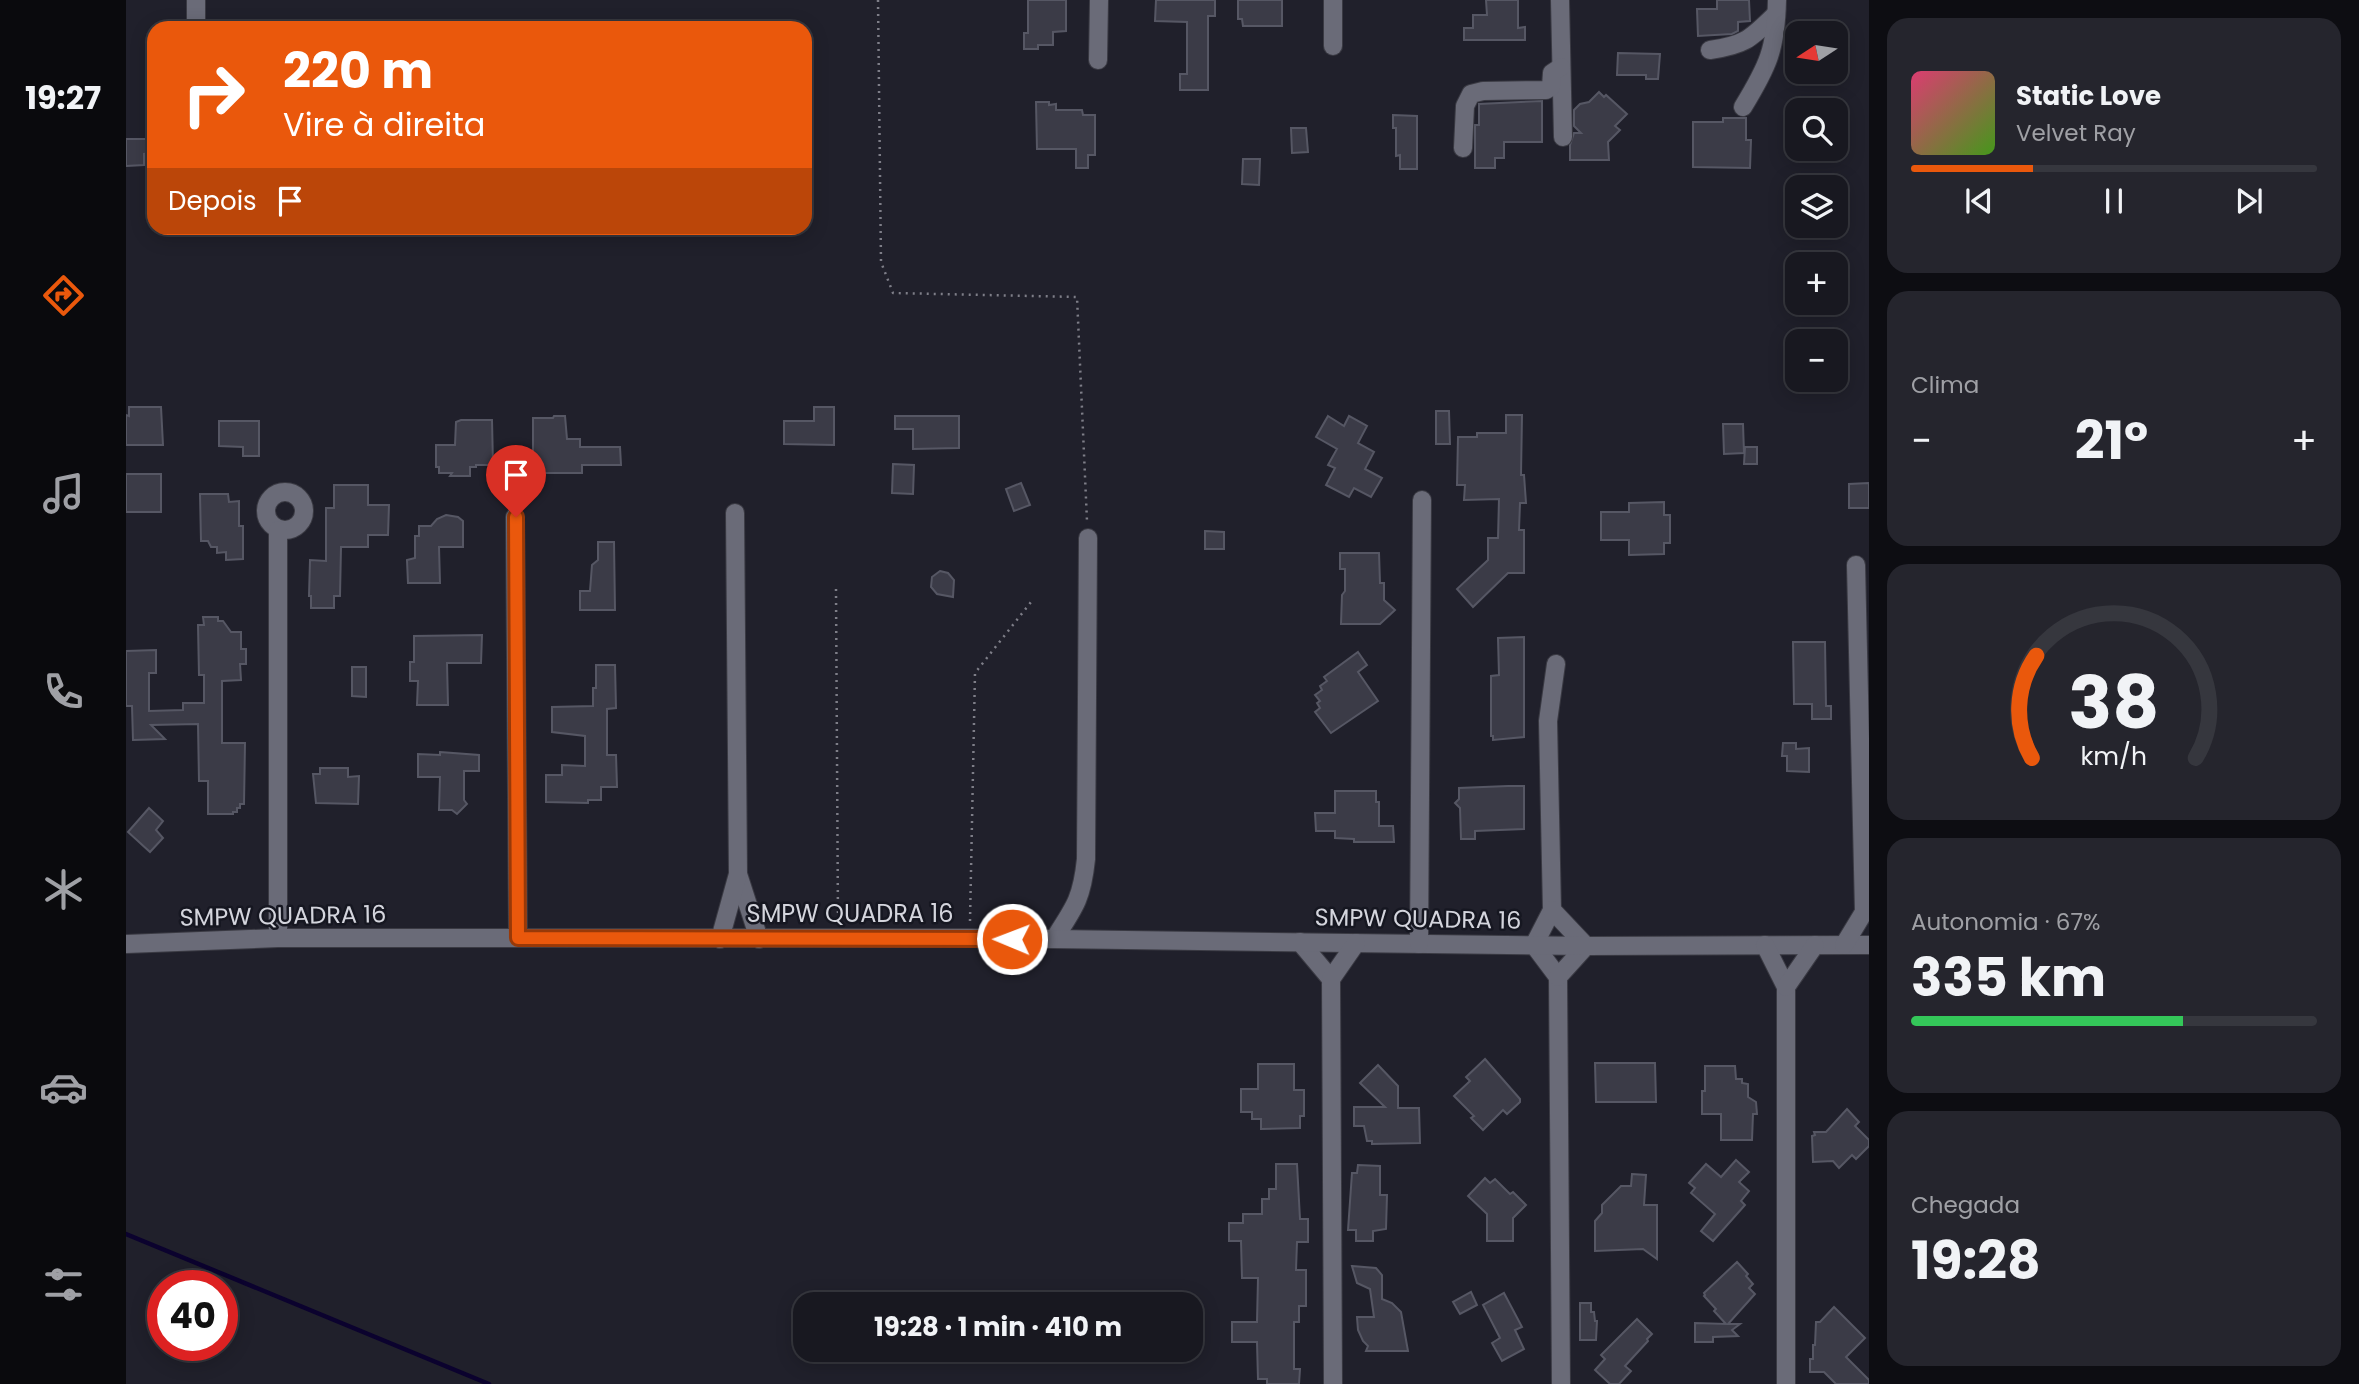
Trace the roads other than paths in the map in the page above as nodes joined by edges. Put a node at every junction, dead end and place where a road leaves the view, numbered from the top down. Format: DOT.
graph roads {
  1 [pos="196,0"];
  2 [pos="1099,0"];
  3 [pos="1333,0"];
  4 [pos="1560,0"];
  5 [pos="1776,7"];
  6 [pos="197,21"];
  7 [pos="1333,46"];
  8 [pos="1710,50"];
  9 [pos="1098,60"];
  10 [pos="1561,67"];
  11 [pos="1743,107"];
  12 [pos="1563,137"];
  13 [pos="1463,148"];
  14 [pos="1422,499"];
  15 [pos="735,513"];
  16 [pos="516,517"];
  17 [pos="278,530"];
  18 [pos="1088,538"];
  19 [pos="1861,573"];
  20 [pos="1556,664"];
  21 [pos="738,874"];
  22 [pos="1552,910"];
  23 [pos="1867,914"];
  24 [pos="278,938"];
  25 [pos="518,938"];
  26 [pos="720,939"];
  27 [pos="759,939"];
  28 [pos="1054,939"];
  29 [pos="1300,942"];
  30 [pos="1356,943"];
  31 [pos="126,944"];
  32 [pos="1419,944"];
  33 [pos="1869,944"];
  34 [pos="1534,945"];
  35 [pos="1765,945"];
  36 [pos="1844,945"];
  37 [pos="1586,946"];
  38 [pos="1815,946"];
  39 [pos="1558,977"];
  40 [pos="1331,979"];
  41 [pos="1786,988"];
  42 [pos="1333,1384"];
  43 [pos="1560,1384"];
  44 [pos="1786,1384"];
  1 -- 6 [label="street"];
  2 -- 9 [label="street"];
  3 -- 7 [label="street"];
  4 -- 10 [label="street"];
  5 -- 8 [label="street"];
  5 -- 11 [label="street"];
  10 -- 12 [label="street"];
  10 -- 13 [label="street"];
  14 -- 32 [label="street"];
  15 -- 21 [label="street"];
  16 -- 25 [label="street"];
  17 -- 24 [label="street"];
  18 -- 28 [label="street"];
  19 -- 23 [label="street"];
  20 -- 22 [label="street"];
  21 -- 26 [label="street"];
  21 -- 27 [label="street"];
  22 -- 34 [label="street"];
  22 -- 37 [label="street"];
  23 -- 36 [label="street"];
  24 -- 25 [label="street, SMPW QUADRA 16"];
  24 -- 31 [label="street, SMPW QUADRA 16"];
  25 -- 26 [label="street, SMPW QUADRA 16"];
  26 -- 27 [label="street, SMPW QUADRA 16"];
  27 -- 28 [label="street, SMPW QUADRA 16"];
  28 -- 29 [label="street, SMPW QUADRA 16"];
  29 -- 30 [label="street, SMPW QUADRA 16"];
  29 -- 40 [label="street"];
  30 -- 32 [label="street, SMPW QUADRA 16"];
  30 -- 40 [label="street"];
  32 -- 34 [label="street, SMPW QUADRA 16"];
  33 -- 36 [label="street, SMPW QUADRA 16"];
  34 -- 37 [label="street, SMPW QUADRA 16"];
  34 -- 39 [label="street"];
  35 -- 37 [label="street, SMPW QUADRA 16"];
  35 -- 38 [label="street, SMPW QUADRA 16"];
  35 -- 41 [label="street"];
  36 -- 38 [label="street, SMPW QUADRA 16"];
  37 -- 39 [label="street"];
  38 -- 41 [label="street"];
  39 -- 43 [label="street"];
  40 -- 42 [label="street"];
  41 -- 44 [label="street"];
}
